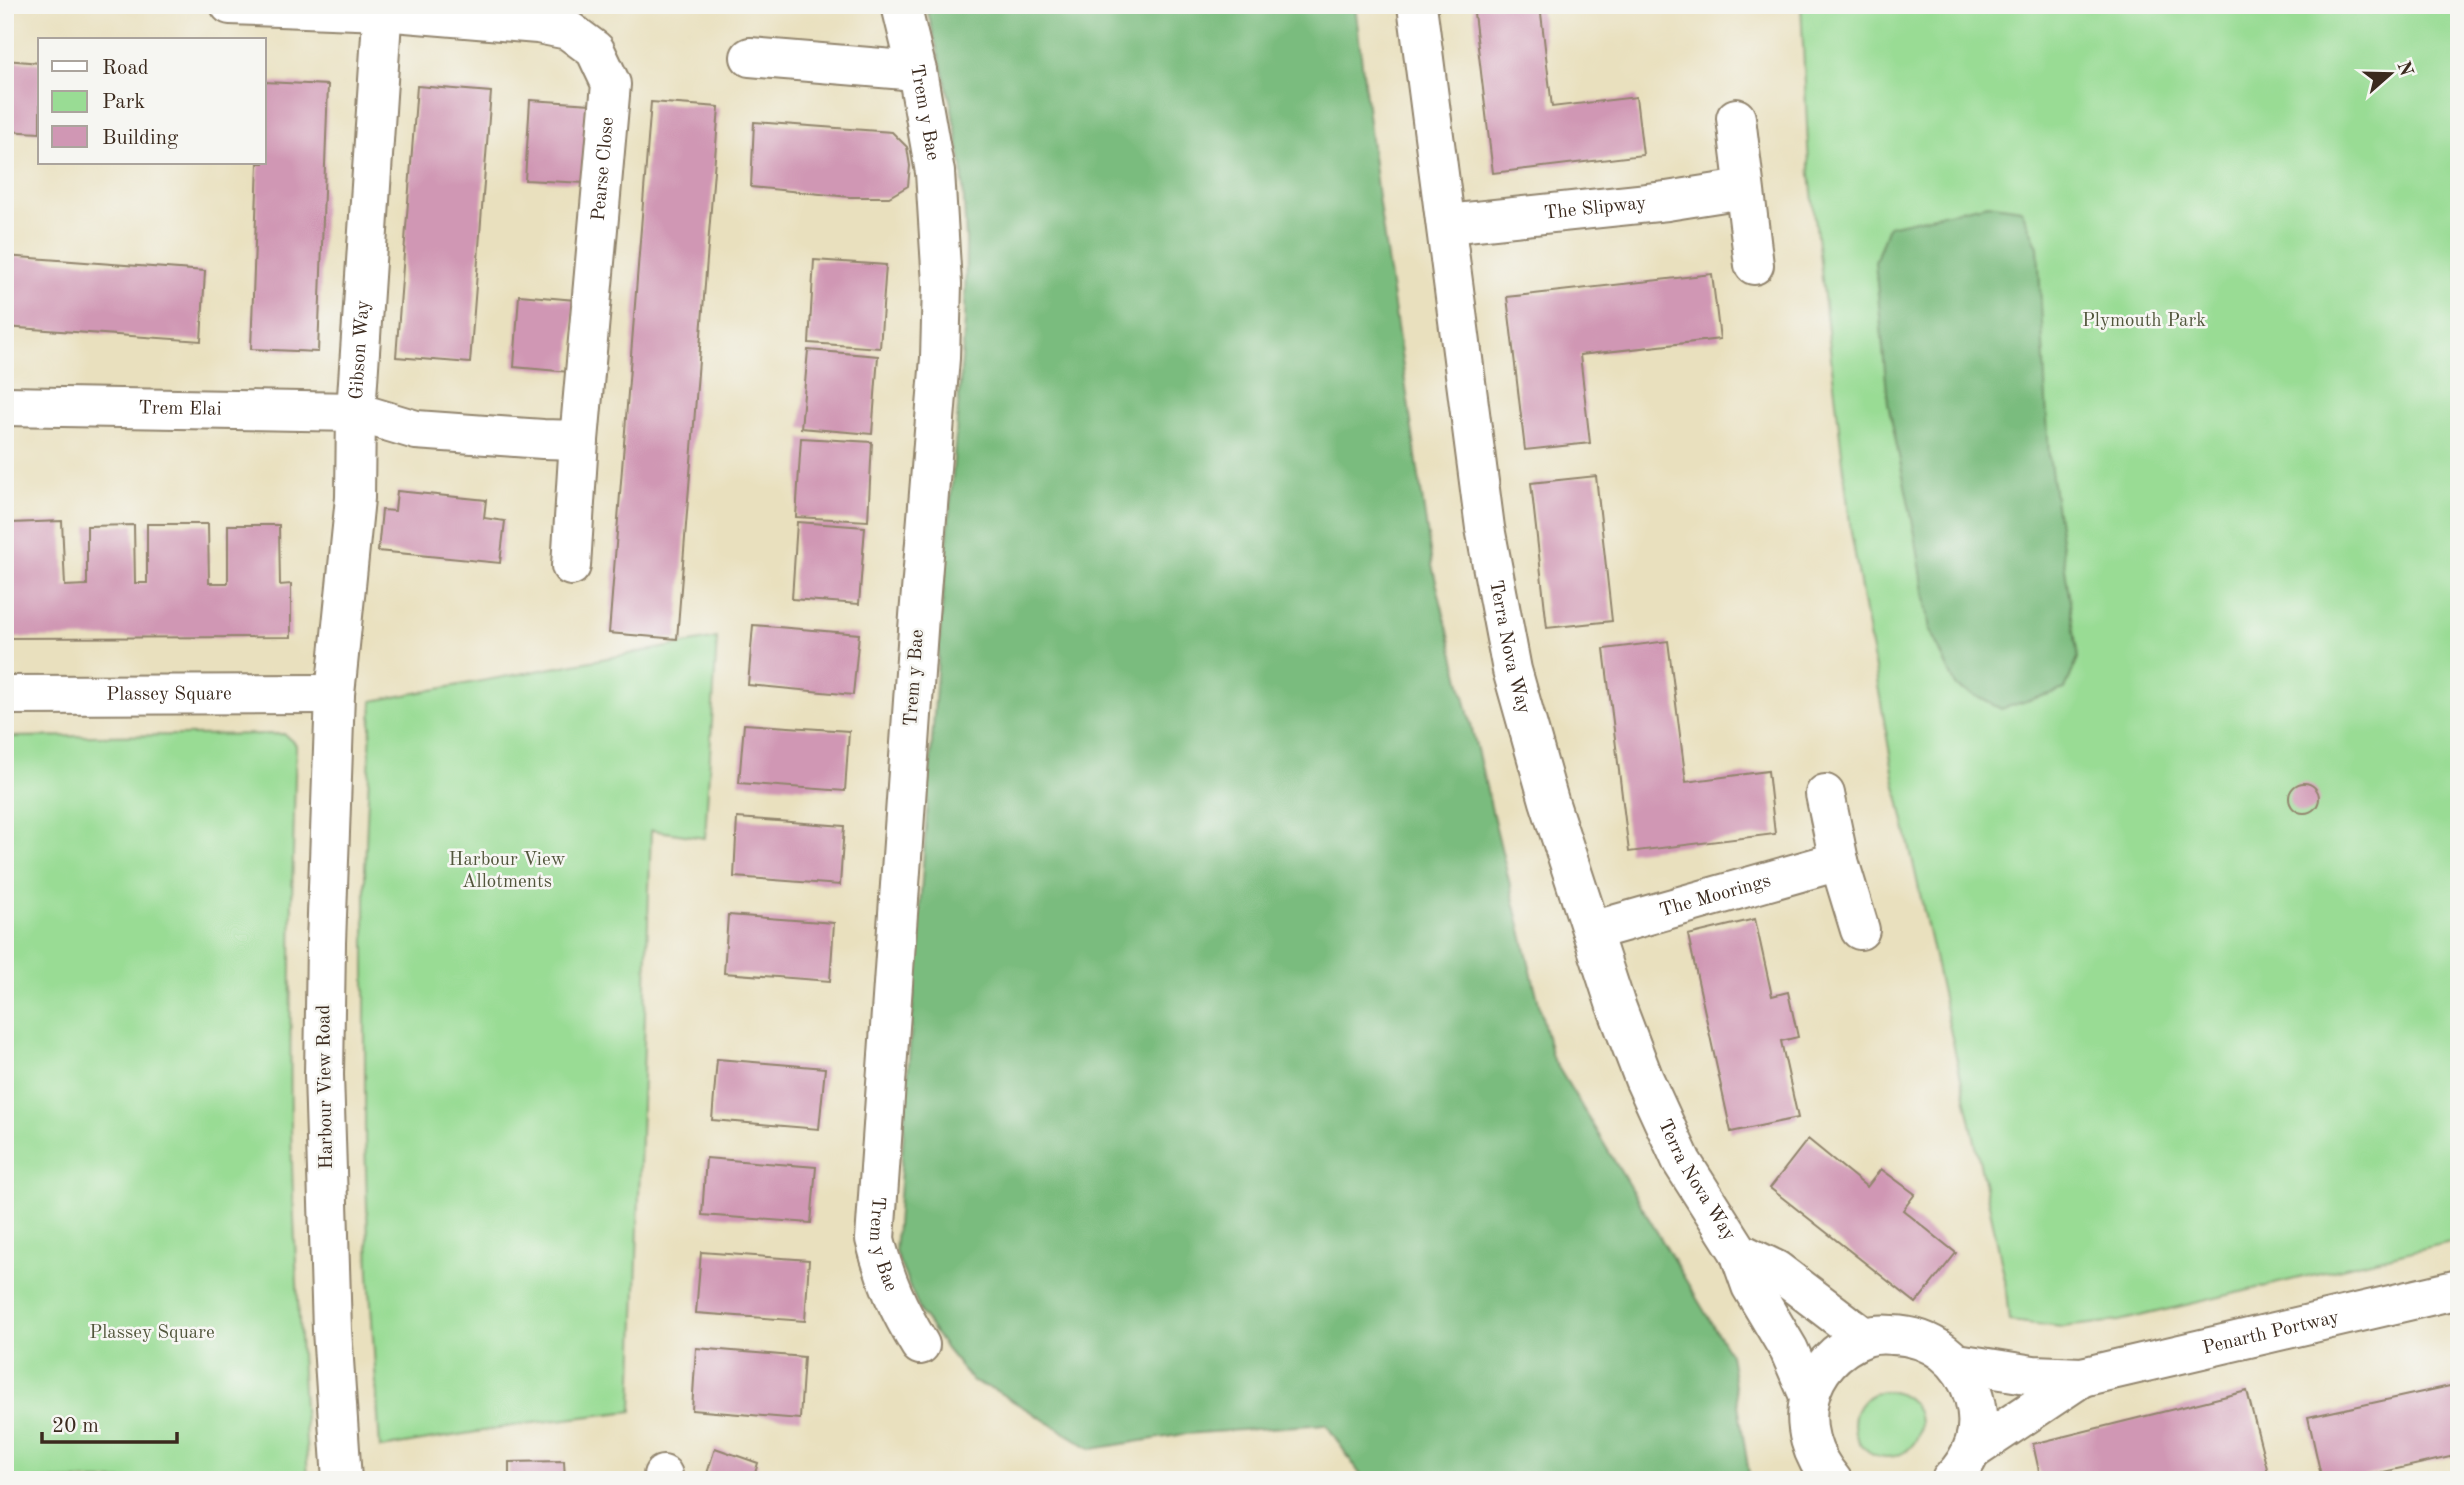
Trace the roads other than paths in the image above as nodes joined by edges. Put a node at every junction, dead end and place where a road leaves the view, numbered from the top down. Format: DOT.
graph roads {
  1 [pos="230,5"];
  2 [pos="901,5"];
  3 [pos="1417,5"];
  4 [pos="383,8"];
  5 [pos="750,57"];
  6 [pos="916,71"];
  7 [pos="1736,118"];
  8 [pos="1743,189"];
  9 [pos="1447,225"];
  10 [pos="1754,265"];
  11 [pos="5,406"];
  12 [pos="356,412"];
  13 [pos="579,440"];
  14 [pos="571,566"];
  15 [pos="335,694"];
  16 [pos="5,695"];
  17 [pos="1825,794"];
  18 [pos="1839,860"];
  19 [pos="1860,930"];
  20 [pos="1592,931"];
  21 [pos="1738,1252"];
  22 [pos="2459,1289"];
  23 [pos="1864,1337"];
  24 [pos="920,1345"];
  25 [pos="1957,1363"];
  26 [pos="2082,1377"];
  27 [pos="1809,1396"];
  28 [pos="1973,1450"];
  29 [pos="1831,1479"];
  30 [pos="342,1480"];
  31 [pos="1951,1480"];
  1 -- 4 [label="street, Pearse Close"];
  2 -- 6 [label="street, Trem y Bae"];
  3 -- 9 [label="street, Terra Nova Way"];
  4 -- 12 [label="street, Gibson Way"];
  4 -- 13 [label="street, Pearse Close"];
  5 -- 6 [label="street"];
  6 -- 24 [label="street, Trem y Bae"];
  7 -- 8 [label="street"];
  8 -- 9 [label="street, The Slipway"];
  8 -- 10 [label="street"];
  9 -- 20 [label="street, Terra Nova Way"];
  11 -- 12 [label="street, Trem Elai"];
  12 -- 13 [label="street"];
  12 -- 15 [label="street, Gibson Way"];
  13 -- 14 [label="street, Pearse Close"];
  15 -- 16 [label="street, Plassey Square"];
  15 -- 30 [label="street, Harbour View Road"];
  17 -- 18 [label="street"];
  18 -- 19 [label="street"];
  18 -- 20 [label="street, The Moorings"];
  20 -- 21 [label="street, Terra Nova Way"];
  21 -- 23 [label="street, Terra Nova Way"];
  21 -- 27 [label="street, Terra Nova Way"];
  22 -- 26 [label="street, Penarth Portway"];
  23 -- 25 [label="street"];
  23 -- 27 [label="street"];
  25 -- 26 [label="street, Penarth Portway"];
  25 -- 28 [label="street"];
  26 -- 28 [label="street, Penarth Portway"];
  27 -- 29 [label="street"];
  28 -- 31 [label="street"];
}
